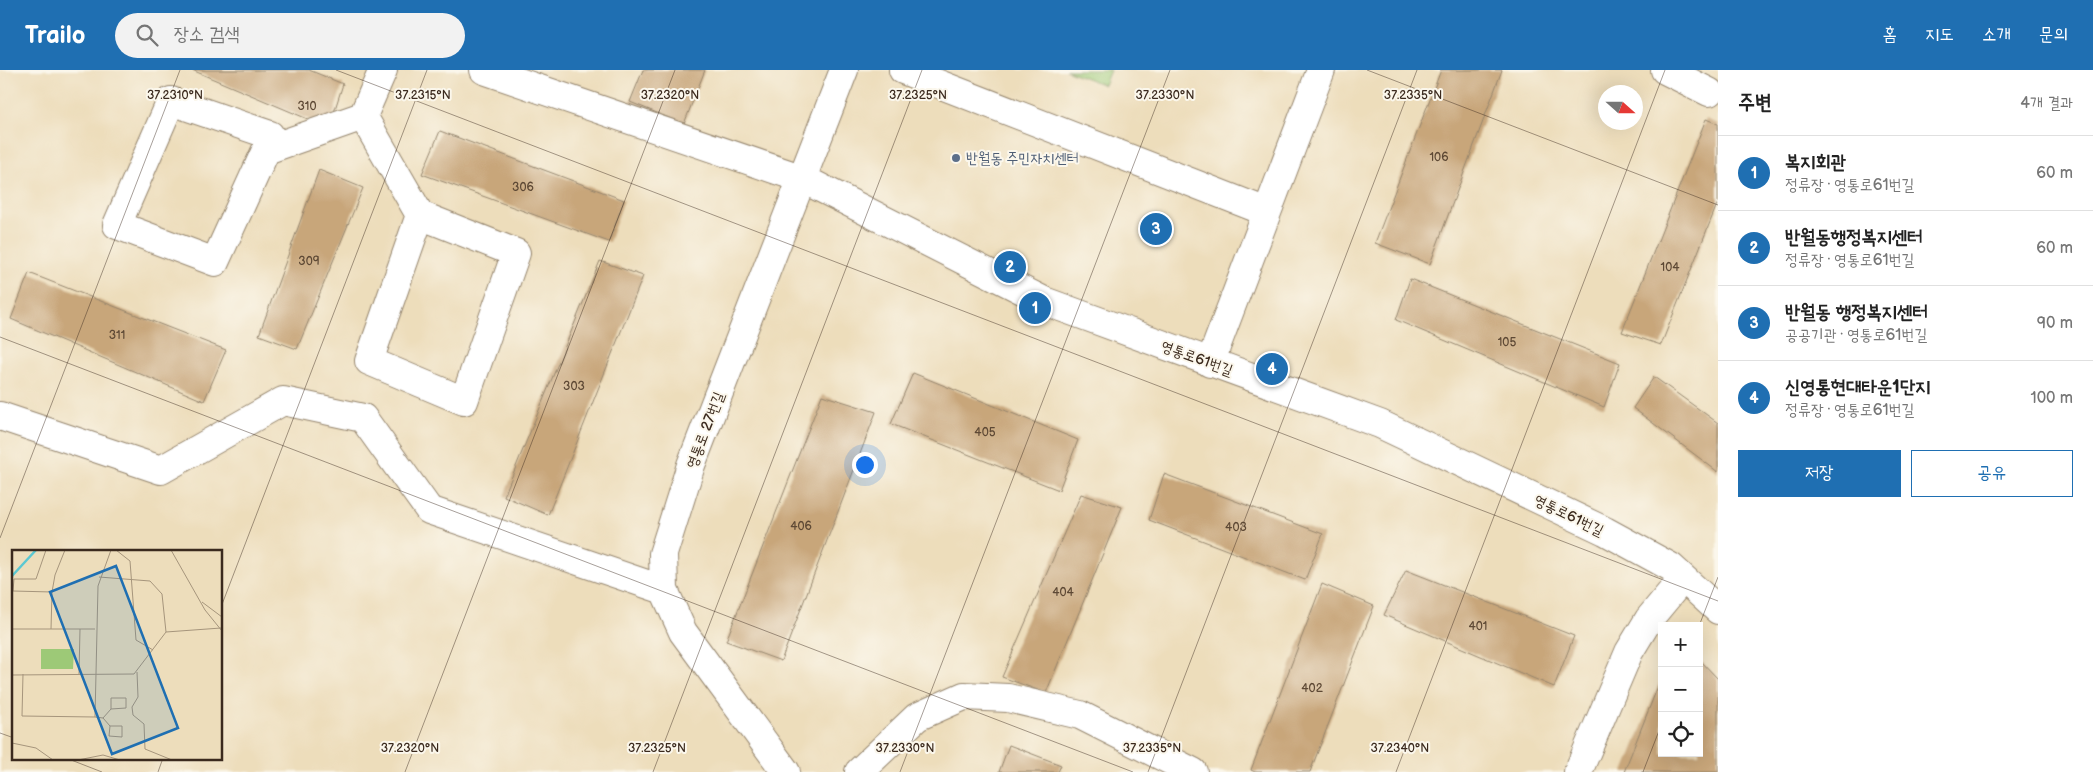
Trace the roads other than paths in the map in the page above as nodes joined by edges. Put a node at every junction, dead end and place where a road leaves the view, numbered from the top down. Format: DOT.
graph roads {
  1 [pos="383,70"];
  2 [pos="484,70"];
  3 [pos="844,70"];
  4 [pos="903,70"];
  5 [pos="1321,70"];
  6 [pos="1665,70"];
  7 [pos="1715,86"];
  8 [pos="363,116"];
  9 [pos="266,150"];
  10 [pos="803,179"];
  11 [pos="1267,212"];
  12 [pos="420,215"];
  13 [pos="1210,363"];
  14 [pos="0,416"];
  15 [pos="1683,578"];
  16 [pos="664,590"];
  17 [pos="1718,610"];
  18 [pos="786,772"];
  19 [pos="859,772"];
  20 [pos="1193,772"];
  21 [pos="1578,772"];
  1 -- 8 [label="street"];
  2 -- 10 [label="street, 영통로61번길"];
  3 -- 10 [label="street, 영통로 27번길"];
  4 -- 11 [label="street"];
  5 -- 11 [label="street"];
  6 -- 7 [label="street"];
  8 -- 9 [label="street"];
  8 -- 12 [label="street"];
  9 -- 9 [label="street"];
  10 -- 13 [label="street, 영통로61번길"];
  10 -- 16 [label="street, 영통로 27번길"];
  11 -- 13 [label="street"];
  12 -- 12 [label="street"];
  13 -- 15 [label="street, 영통로61번길"];
  14 -- 16 [label="street"];
  15 -- 17 [label="street, 영통로61번길"];
  15 -- 21 [label="street"];
  16 -- 18 [label="street, 영통로 27번길"];
  19 -- 20 [label="street"];
}
